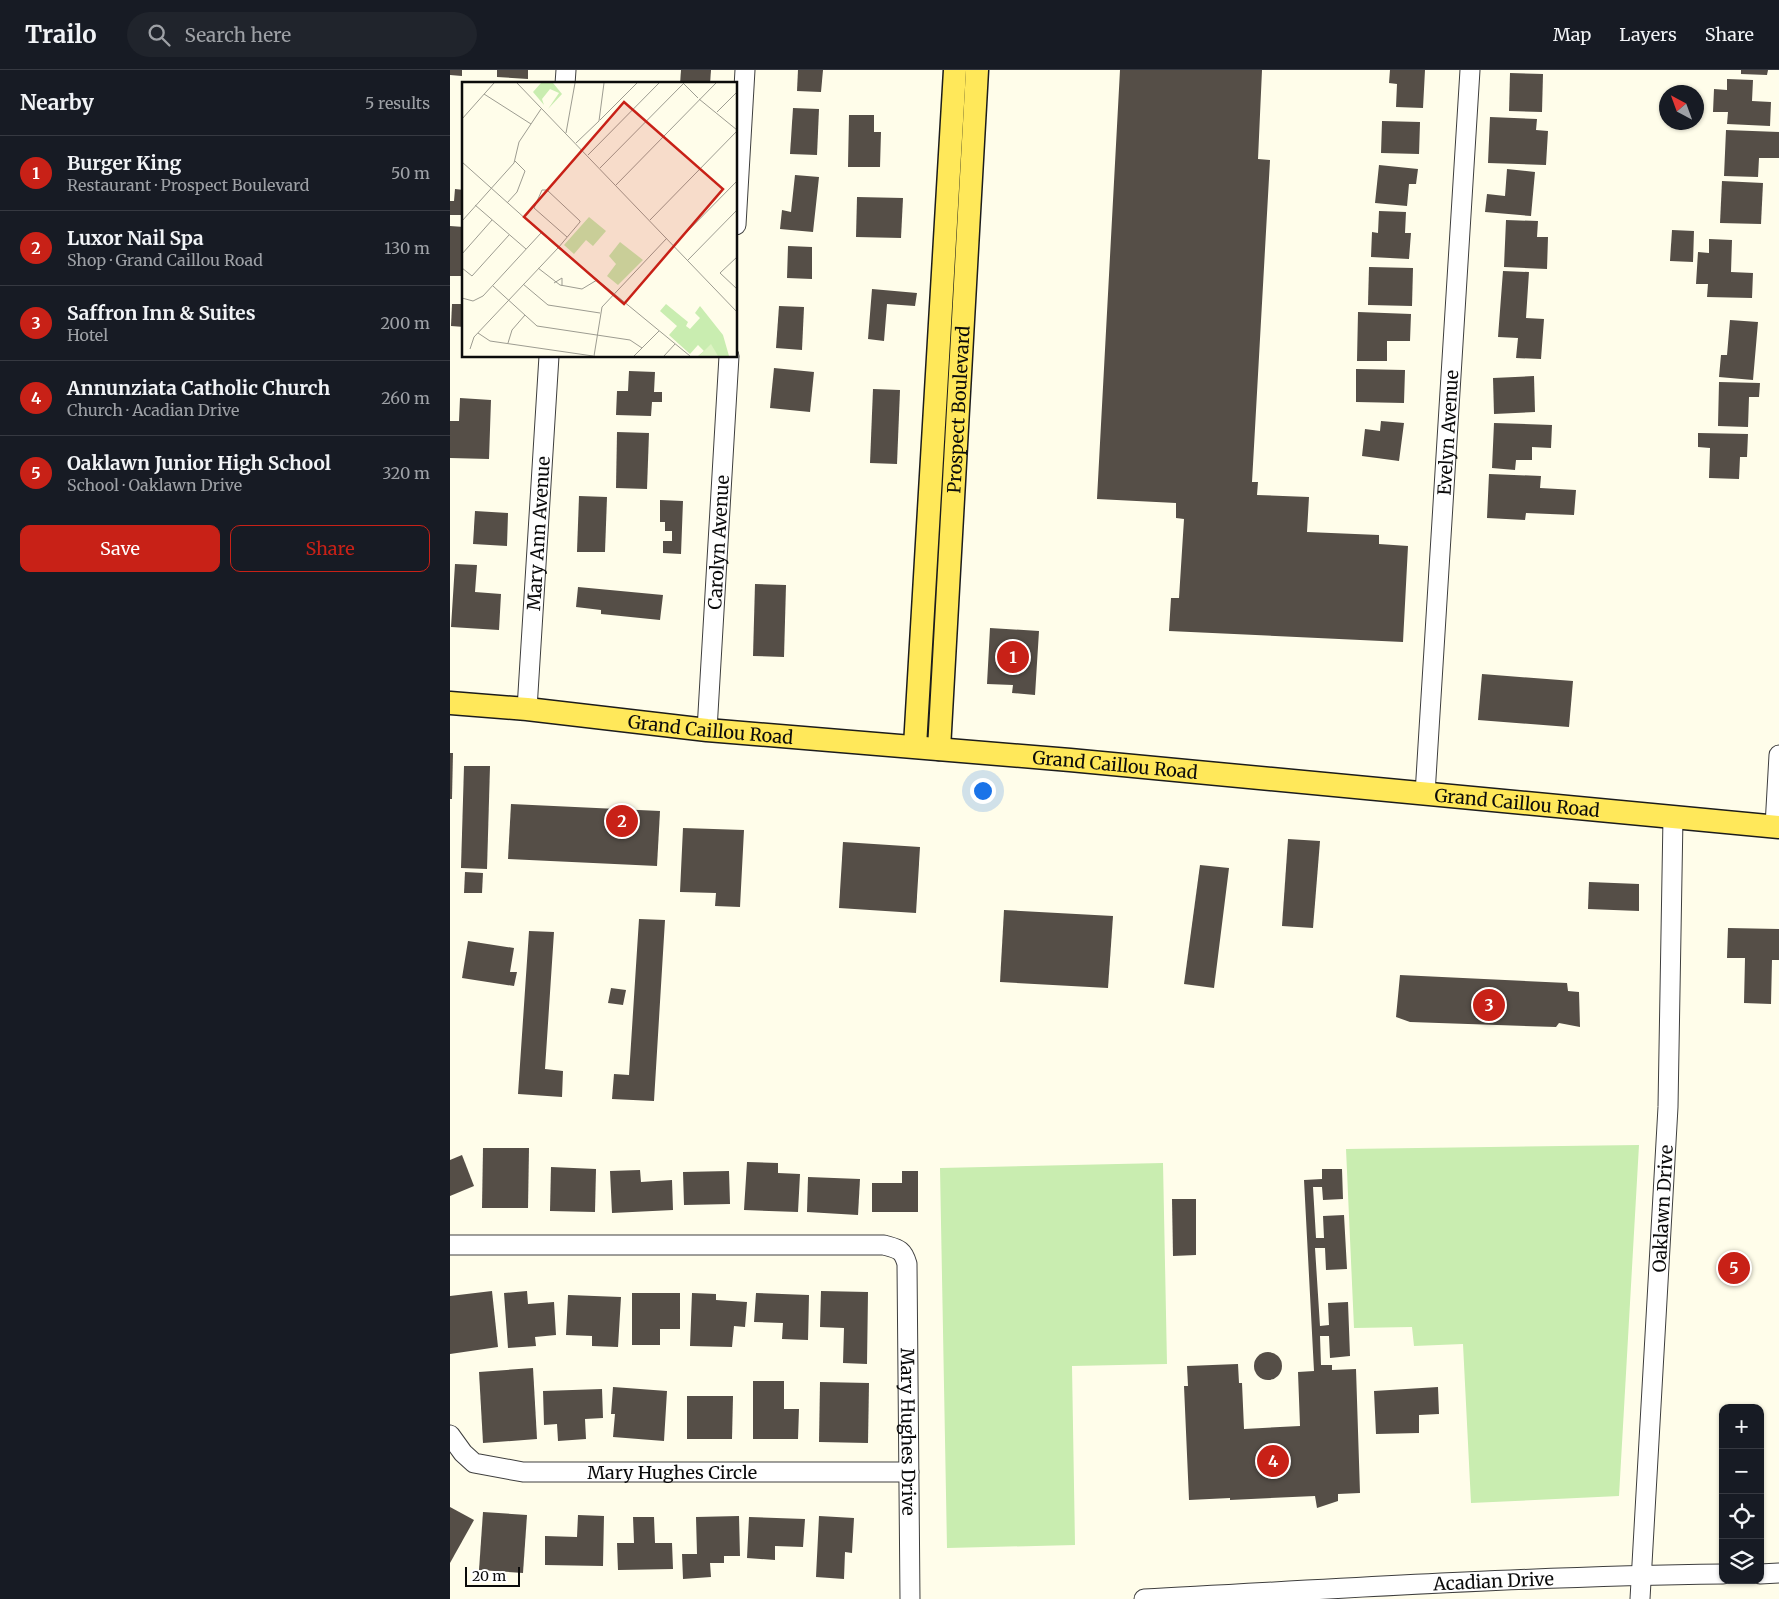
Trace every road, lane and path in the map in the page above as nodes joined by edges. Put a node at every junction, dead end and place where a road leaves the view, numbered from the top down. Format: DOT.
graph roads {
  1 [pos="745,70"];
  2 [pos="955,70"];
  3 [pos="977,70"];
  4 [pos="1470,70"];
  5 [pos="738,191"];
  6 [pos="549,358"];
  7 [pos="729,358"];
  8 [pos="450,703"];
  9 [pos="527,709"];
  10 [pos="707,730"];
  11 [pos="915,746"];
  12 [pos="939,749"];
  13 [pos="1779,755"];
  14 [pos="1425,794"];
  15 [pos="1673,817"];
  16 [pos="1777,827"];
  17 [pos="450,1244"];
  18 [pos="450,1435"];
  19 [pos="909,1472"];
  20 [pos="1779,1573"];
  21 [pos="1719,1574"];
  22 [pos="1764,1574"];
  23 [pos="1641,1575"];
  24 [pos="1423,1592"];
  25 [pos="910,1599"];
  26 [pos="1144,1599"];
  27 [pos="1640,1599"];
  1 -- 5 [label="street"];
  2 -- 11 [label="main road, Prospect Boulevard"];
  3 -- 12 [label="main road, Prospect Boulevard"];
  4 -- 14 [label="street, Evelyn Avenue"];
  6 -- 9 [label="street, Mary Ann Avenue"];
  7 -- 10 [label="street, Carolyn Avenue"];
  8 -- 9 [label="main road, Grand Caillou Road"];
  9 -- 10 [label="main road, Grand Caillou Road"];
  10 -- 11 [label="main road, Grand Caillou Road"];
  11 -- 12 [label="main road, Grand Caillou Road"];
  12 -- 14 [label="main road, Grand Caillou Road"];
  13 -- 16 [label="street"];
  14 -- 15 [label="main road, Grand Caillou Road"];
  15 -- 16 [label="main road, Grand Caillou Road"];
  15 -- 23 [label="street, Oaklawn Drive"];
  17 -- 19 [label="street, Mary Hughes Drive"];
  18 -- 19 [label="street, Mary Hughes Circle"];
  19 -- 25 [label="street, Mary Hughes Drive"];
  20 -- 22 [label="street"];
  21 -- 23 [label="street, Acadian Drive"];
  23 -- 24 [label="street, Acadian Drive"];
  23 -- 27 [label="street, Oaklawn Drive"];
  24 -- 26 [label="street, Acadian Drive"];
}
